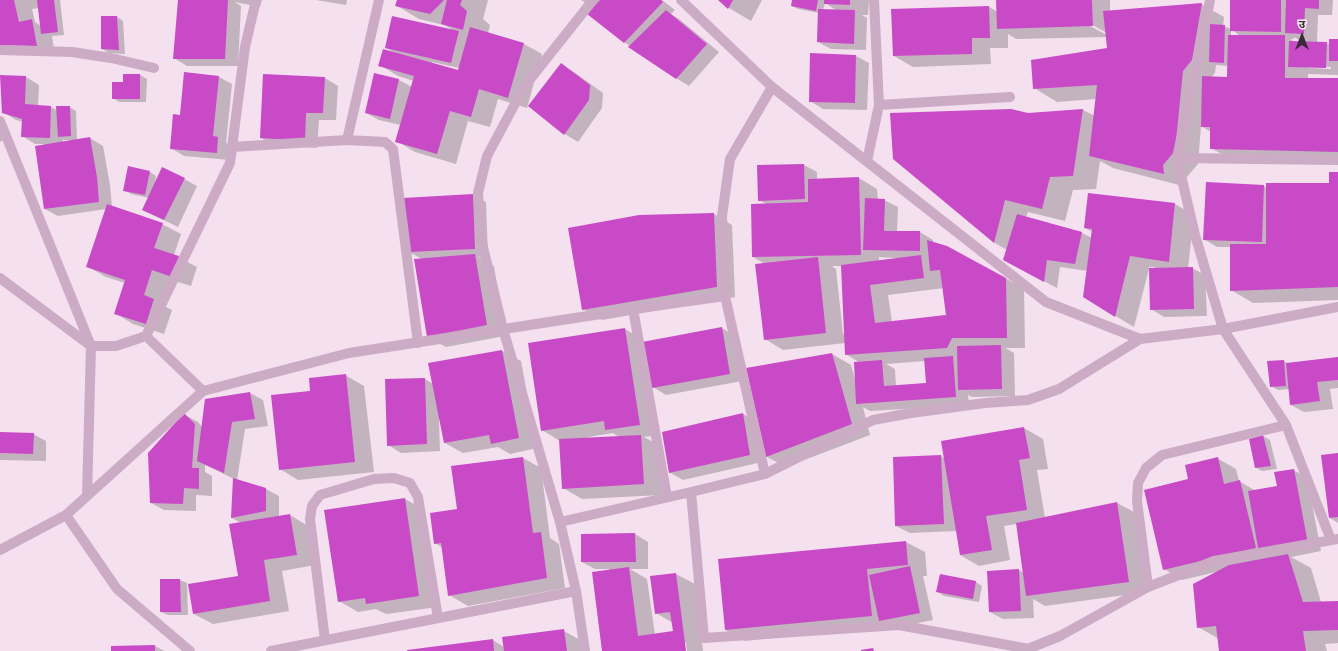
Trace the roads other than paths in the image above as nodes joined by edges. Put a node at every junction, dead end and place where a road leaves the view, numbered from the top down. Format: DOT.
graph roads {
  1 [pos="256,0"];
  2 [pos="379,0"];
  3 [pos="593,0"];
  4 [pos="681,0"];
  5 [pos="874,0"];
  6 [pos="1210,0"];
  7 [pos="0,50"];
  8 [pos="154,68"];
  9 [pos="772,87"];
  10 [pos="1010,97"];
  11 [pos="879,105"];
  12 [pos="0,121"];
  13 [pos="347,140"];
  14 [pos="232,147"];
  15 [pos="1177,158"];
  16 [pos="1338,160"];
  17 [pos="866,161"];
  18 [pos="0,278"];
  19 [pos="725,296"];
  20 [pos="1338,307"];
  21 [pos="633,309"];
  22 [pos="503,329"];
  23 [pos="1223,329"];
  24 [pos="146,336"];
  25 [pos="1140,339"];
  26 [pos="418,343"];
  27 [pos="91,346"];
  28 [pos="203,391"];
  29 [pos="1286,425"];
  30 [pos="765,474"];
  31 [pos="691,492"];
  32 [pos="87,496"];
  33 [pos="667,497"];
  34 [pos="66,515"];
  35 [pos="560,522"];
  36 [pos="1334,539"];
  37 [pos="0,550"];
  38 [pos="1148,586"];
  39 [pos="576,591"];
  40 [pos="438,618"];
  41 [pos="325,640"];
  42 [pos="1026,650"];
  43 [pos="190,651"];
  44 [pos="271,651"];
  45 [pos="585,651"];
  1 -- 14 [label="street"];
  2 -- 13 [label="street"];
  3 -- 22 [label="street"];
  4 -- 9 [label="street"];
  5 -- 11 [label="street"];
  6 -- 15 [label="street"];
  7 -- 8 [label="street"];
  9 -- 17 [label="street"];
  9 -- 19 [label="street"];
  10 -- 11 [label="street"];
  11 -- 17 [label="street"];
  12 -- 27 [label="street"];
  13 -- 14 [label="street"];
  13 -- 26 [label="street"];
  14 -- 24 [label="street"];
  15 -- 16 [label="street"];
  15 -- 23 [label="street"];
  17 -- 25 [label="street"];
  18 -- 27 [label="street"];
  19 -- 21 [label="street"];
  19 -- 30 [label="street"];
  20 -- 23 [label="street"];
  21 -- 22 [label="street"];
  21 -- 33 [label="street"];
  22 -- 26 [label="street"];
  22 -- 35 [label="street"];
  23 -- 25 [label="street"];
  23 -- 29 [label="street"];
  24 -- 27 [label="street"];
  24 -- 28 [label="street"];
  25 -- 30 [label="street"];
  26 -- 28 [label="street"];
  27 -- 32 [label="street"];
  28 -- 32 [label="street"];
  29 -- 36 [label="street"];
  29 -- 38 [label="street"];
  30 -- 31 [label="street"];
  31 -- 33 [label="street"];
  31 -- 42 [label="street"];
  32 -- 34 [label="street"];
  33 -- 35 [label="street"];
  34 -- 37 [label="street"];
  34 -- 43 [label="street"];
  35 -- 39 [label="street"];
  36 -- 38 [label="street"];
  38 -- 42 [label="street"];
  39 -- 40 [label="street"];
  39 -- 45 [label="street"];
  40 -- 41 [label="street"];
  40 -- 41 [label="street"];
  41 -- 44 [label="street"];
}
